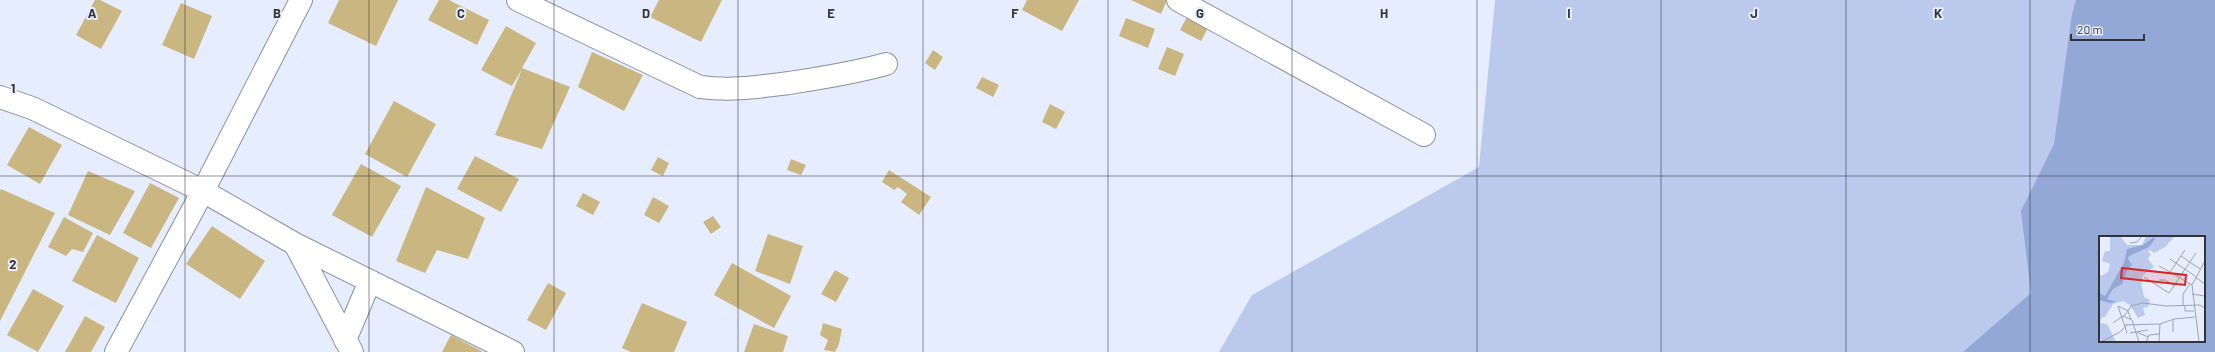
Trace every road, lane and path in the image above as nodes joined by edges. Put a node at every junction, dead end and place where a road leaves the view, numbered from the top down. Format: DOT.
graph roads {
  1 [pos="300,0"];
  2 [pos="518,0"];
  3 [pos="1178,0"];
  4 [pos="886,64"];
  5 [pos="0,97"];
  6 [pos="1424,135"];
  7 [pos="203,191"];
  8 [pos="295,244"];
  9 [pos="370,281"];
  10 [pos="348,346"];
  11 [pos="116,352"];
  12 [pos="513,352"];
  1 -- 7 [label="street"];
  2 -- 4 [label="street"];
  3 -- 6 [label="street"];
  5 -- 7 [label="street"];
  7 -- 8 [label="street"];
  7 -- 11 [label="street"];
  8 -- 9 [label="street"];
  8 -- 10 [label="street"];
  9 -- 10 [label="street"];
  9 -- 12 [label="street"];
}
